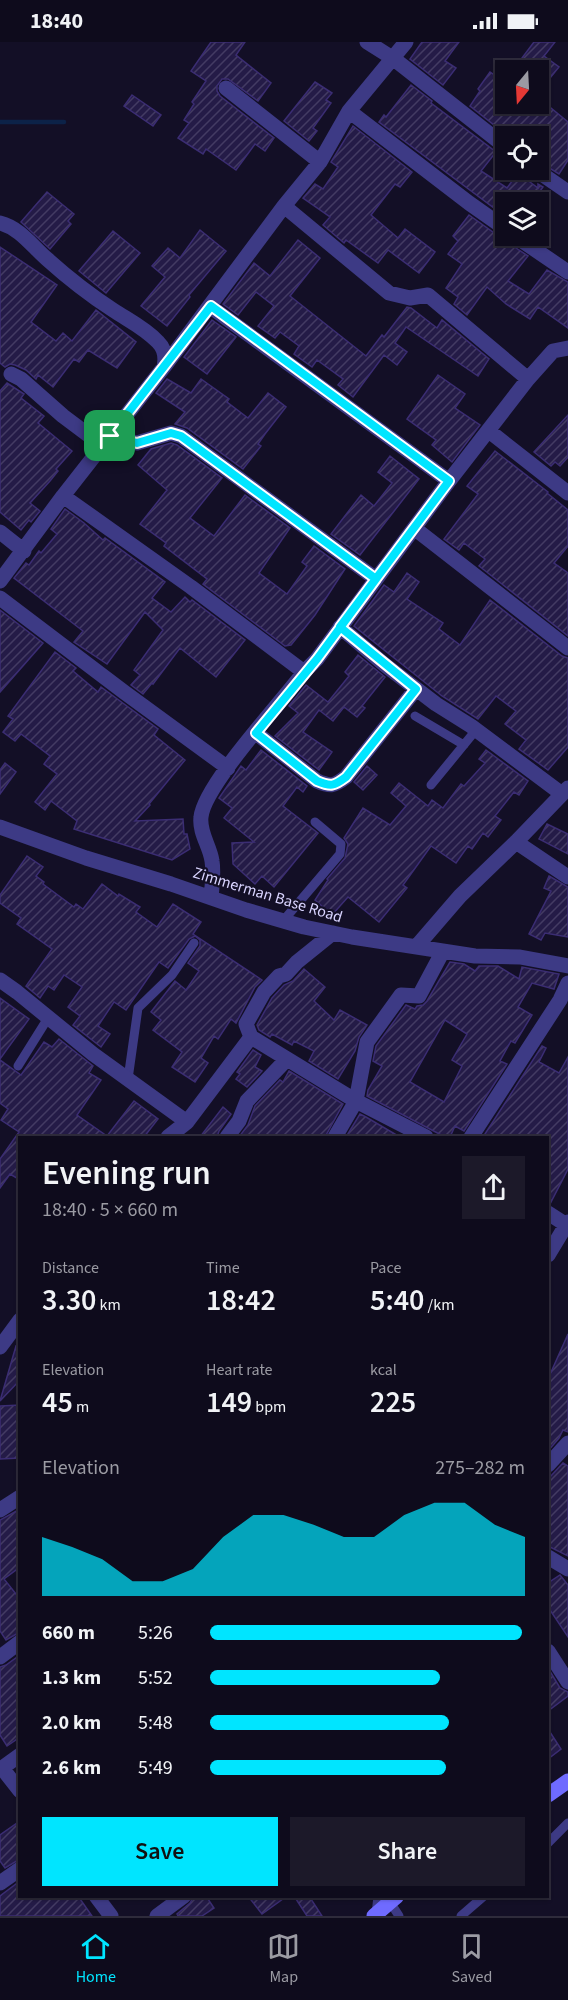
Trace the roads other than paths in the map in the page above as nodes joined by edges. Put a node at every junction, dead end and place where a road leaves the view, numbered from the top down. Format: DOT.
graph roads {
  1 [pos="367,42"];
  2 [pos="406,42"];
  3 [pos="394,59"];
  4 [pos="226,88"];
  5 [pos="349,111"];
  6 [pos="495,138"];
  7 [pos="320,162"];
  8 [pos="549,179"];
  9 [pos="568,192"];
  10 [pos="284,206"];
  11 [pos="495,221"];
  12 [pos="0,223"];
  13 [pos="530,246"];
  14 [pos="568,272"];
  15 [pos="211,306"];
  16 [pos="568,348"];
  17 [pos="165,367"];
  18 [pos="11,374"];
  19 [pos="528,380"];
  20 [pos="489,431"];
  21 [pos="106,441"];
  22 [pos="449,481"];
  23 [pos="568,493"];
  24 [pos="63,496"];
  25 [pos="414,528"];
  26 [pos="0,532"];
  27 [pos="24,551"];
  28 [pos="376,579"];
  29 [pos="0,581"];
  30 [pos="0,598"];
  31 [pos="340,627"];
  32 [pos="568,648"];
  33 [pos="304,672"];
  34 [pos="416,689"];
  35 [pos="415,716"];
  36 [pos="476,730"];
  37 [pos="256,733"];
  38 [pos="464,745"];
  39 [pos="228,768"];
  40 [pos="431,784"];
  41 [pos="565,791"];
  42 [pos="315,822"];
  43 [pos="0,827"];
  44 [pos="516,842"];
  45 [pos="568,877"];
  46 [pos="211,898"];
  47 [pos="283,921"];
  48 [pos="333,933"];
  49 [pos="194,943"];
  50 [pos="416,947"];
  51 [pos="443,951"];
  52 [pos="568,966"];
  53 [pos="0,980"];
  54 [pos="568,983"];
  55 [pos="48,1018"];
  56 [pos="251,1037"];
  57 [pos="287,1059"];
  58 [pos="18,1066"];
  59 [pos="128,1079"];
  60 [pos="356,1101"];
  61 [pos="187,1122"];
  62 [pos="169,1136"];
  63 [pos="228,1136"];
  64 [pos="336,1136"];
  65 [pos="424,1136"];
  66 [pos="472,1136"];
  67 [pos="549,1214"];
  68 [pos="568,1225"];
  69 [pos="549,1254"];
  70 [pos="18,1323"];
  71 [pos="0,1347"];
  72 [pos="568,1443"];
  73 [pos="549,1464"];
  74 [pos="18,1498"];
  75 [pos="0,1510"];
  76 [pos="549,1558"];
  77 [pos="568,1569"];
  78 [pos="18,1644"];
  79 [pos="549,1653"];
  80 [pos="0,1657"];
  81 [pos="568,1682"];
  82 [pos="18,1756"];
  83 [pos="1,1768"];
  84 [pos="566,1787"];
  85 [pos="18,1789"];
  86 [pos="549,1795"];
  87 [pos="568,1823"];
  88 [pos="549,1842"];
  89 [pos="18,1870"];
  90 [pos="0,1883"];
  91 [pos="98,1898"];
  92 [pos="181,1898"];
  93 [pos="388,1898"];
  94 [pos="482,1898"];
  95 [pos="375,1915"];
  96 [pos="111,1916"];
  97 [pos="157,1916"];
  98 [pos="399,1916"];
  99 [pos="461,1916"];
  1 -- 3 [label="street"];
  2 -- 3 [label="street"];
  3 -- 5 [label="street"];
  3 -- 6 [label="street"];
  4 -- 7 [label="street"];
  5 -- 7 [label="street"];
  5 -- 11 [label="street"];
  7 -- 10 [label="street"];
  8 -- 9 [label="street"];
  10 -- 15 [label="street"];
  10 -- 19 [label="street"];
  12 -- 17 [label="street"];
  13 -- 14 [label="street"];
  15 -- 17 [label="street"];
  15 -- 22 [label="street"];
  16 -- 19 [label="street"];
  17 -- 21 [label="street"];
  18 -- 21 [label="street"];
  19 -- 20 [label="street"];
  20 -- 22 [label="street"];
  20 -- 23 [label="street"];
  21 -- 24 [label="street"];
  21 -- 28 [label="street"];
  22 -- 25 [label="street"];
  24 -- 27 [label="street"];
  24 -- 33 [label="street"];
  25 -- 28 [label="street"];
  25 -- 32 [label="street"];
  26 -- 27 [label="street"];
  27 -- 29 [label="street"];
  28 -- 31 [label="street"];
  30 -- 39 [label="street"];
  31 -- 33 [label="street"];
  31 -- 34 [label="street"];
  33 -- 37 [label="street"];
  34 -- 36 [label="street"];
  34 -- 37 [label="street"];
  35 -- 38 [label="lane"];
  36 -- 38 [label="lane"];
  36 -- 41 [label="street"];
  37 -- 39 [label="street"];
  38 -- 40 [label="lane"];
  39 -- 46 [label="street"];
  41 -- 44 [label="street"];
  42 -- 47 [label="lane"];
  43 -- 46 [label="street, Zimmerman Base Road"];
  44 -- 45 [label="street"];
  44 -- 50 [label="street"];
  46 -- 47 [label="street, Zimmerman Base Road"];
  47 -- 48 [label="street, Zimmerman Base Road"];
  48 -- 50 [label="street, Zimmerman Base Road"];
  48 -- 56 [label="street"];
  49 -- 59 [label="lane"];
  50 -- 51 [label="street, Zimmerman Base Road"];
  51 -- 52 [label="street, Zimmerman Base Road"];
  51 -- 60 [label="street"];
  53 -- 55 [label="street"];
  54 -- 66 [label="street"];
  55 -- 58 [label="lane"];
  55 -- 59 [label="street"];
  56 -- 57 [label="street"];
  56 -- 61 [label="street"];
  57 -- 60 [label="street"];
  57 -- 63 [label="street"];
  59 -- 61 [label="street"];
  60 -- 64 [label="street"];
  60 -- 65 [label="street"];
  61 -- 62 [label="street"];
  67 -- 68 [label="street"];
  68 -- 69 [label="street"];
  70 -- 71 [label="street"];
  72 -- 73 [label="street"];
  74 -- 75 [label="street"];
  76 -- 77 [label="street"];
  78 -- 80 [label="street"];
  79 -- 81 [label="street"];
  82 -- 83 [label="street"];
  83 -- 85 [label="street"];
  84 -- 86 [label="main road"];
  87 -- 88 [label="lane"];
  89 -- 90 [label="street"];
  91 -- 96 [label="street"];
  92 -- 97 [label="street"];
  93 -- 95 [label="main road"];
  93 -- 98 [label="lane"];
  94 -- 99 [label="lane"];
}
